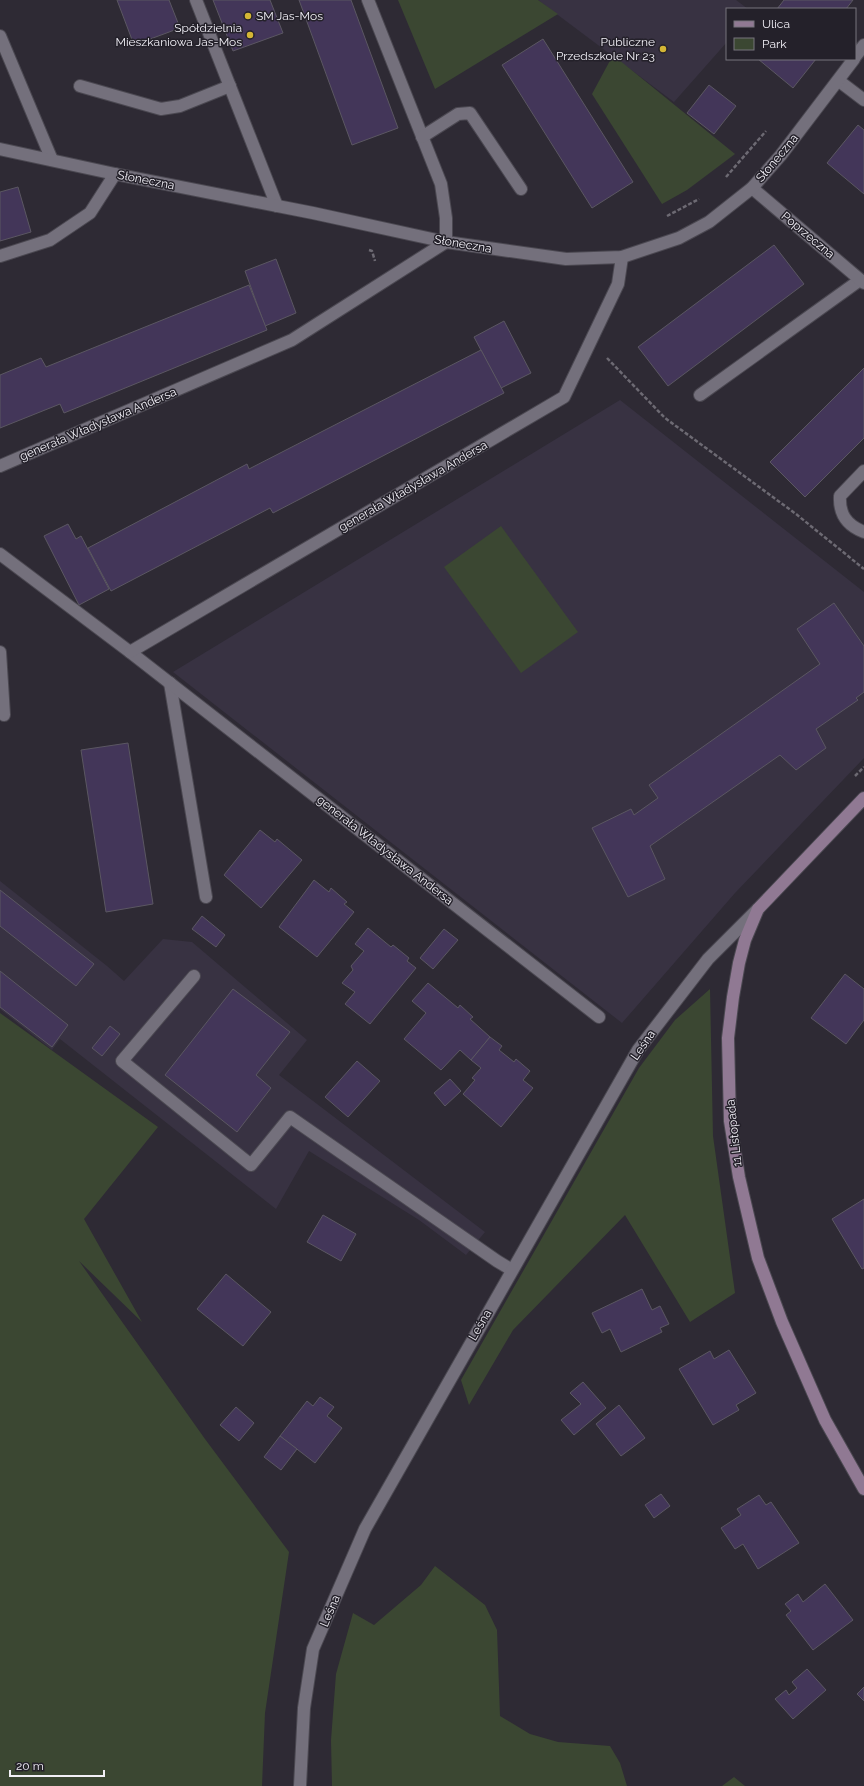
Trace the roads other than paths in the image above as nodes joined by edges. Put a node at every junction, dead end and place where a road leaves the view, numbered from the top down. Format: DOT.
graph roads {
  1 [pos="196,0"];
  2 [pos="368,0"];
  3 [pos="0,36"];
  4 [pos="864,45"];
  5 [pos="856,55"];
  6 [pos="853,60"];
  7 [pos="838,81"];
  8 [pos="80,86"];
  9 [pos="230,86"];
  10 [pos="864,100"];
  11 [pos="422,137"];
  12 [pos="0,149"];
  13 [pos="52,160"];
  14 [pos="115,174"];
  15 [pos="752,188"];
  16 [pos="521,189"];
  17 [pos="277,206"];
  18 [pos="446,242"];
  19 [pos="0,256"];
  20 [pos="622,257"];
  21 [pos="862,281"];
  22 [pos="700,395"];
  23 [pos="0,466"];
  24 [pos="864,471"];
  25 [pos="864,532"];
  26 [pos="0,554"];
  27 [pos="0,652"];
  28 [pos="130,652"];
  29 [pos="170,683"];
  30 [pos="4,715"];
  31 [pos="864,798"];
  32 [pos="206,897"];
  33 [pos="758,909"];
  34 [pos="194,976"];
  35 [pos="599,1017"];
  36 [pos="512,1270"];
  37 [pos="864,1489"];
  38 [pos="300,1786"];
  1 -- 9 [label="street"];
  2 -- 11 [label="street"];
  3 -- 13 [label="street"];
  4 -- 5 [label="street, Słoneczna"];
  6 -- 7 [label="street, Słoneczna"];
  7 -- 10 [label="street"];
  7 -- 15 [label="street, Słoneczna"];
  8 -- 9 [label="street"];
  9 -- 17 [label="street"];
  11 -- 16 [label="street"];
  11 -- 18 [label="street"];
  12 -- 13 [label="street, Słoneczna"];
  13 -- 14 [label="street, Słoneczna"];
  14 -- 17 [label="street, Słoneczna"];
  14 -- 19 [label="street"];
  15 -- 20 [label="street, Słoneczna"];
  15 -- 21 [label="street, Poprzeczna"];
  17 -- 18 [label="street, Słoneczna"];
  18 -- 20 [label="street, Słoneczna"];
  18 -- 23 [label="street, generała Władysława Andersa"];
  20 -- 28 [label="street, generała Władysława Andersa"];
  21 -- 22 [label="street"];
  24 -- 25 [label="street"];
  26 -- 28 [label="street, generała Władysława Andersa"];
  27 -- 30 [label="street"];
  28 -- 29 [label="street, generała Władysława Andersa"];
  29 -- 32 [label="street"];
  29 -- 35 [label="street, generała Władysława Andersa"];
  31 -- 33 [label="main road, 11 Listopada"];
  33 -- 36 [label="street, Leśna"];
  33 -- 37 [label="main road, 11 Listopada"];
  34 -- 36 [label="street"];
  36 -- 38 [label="street, Leśna"];
}
